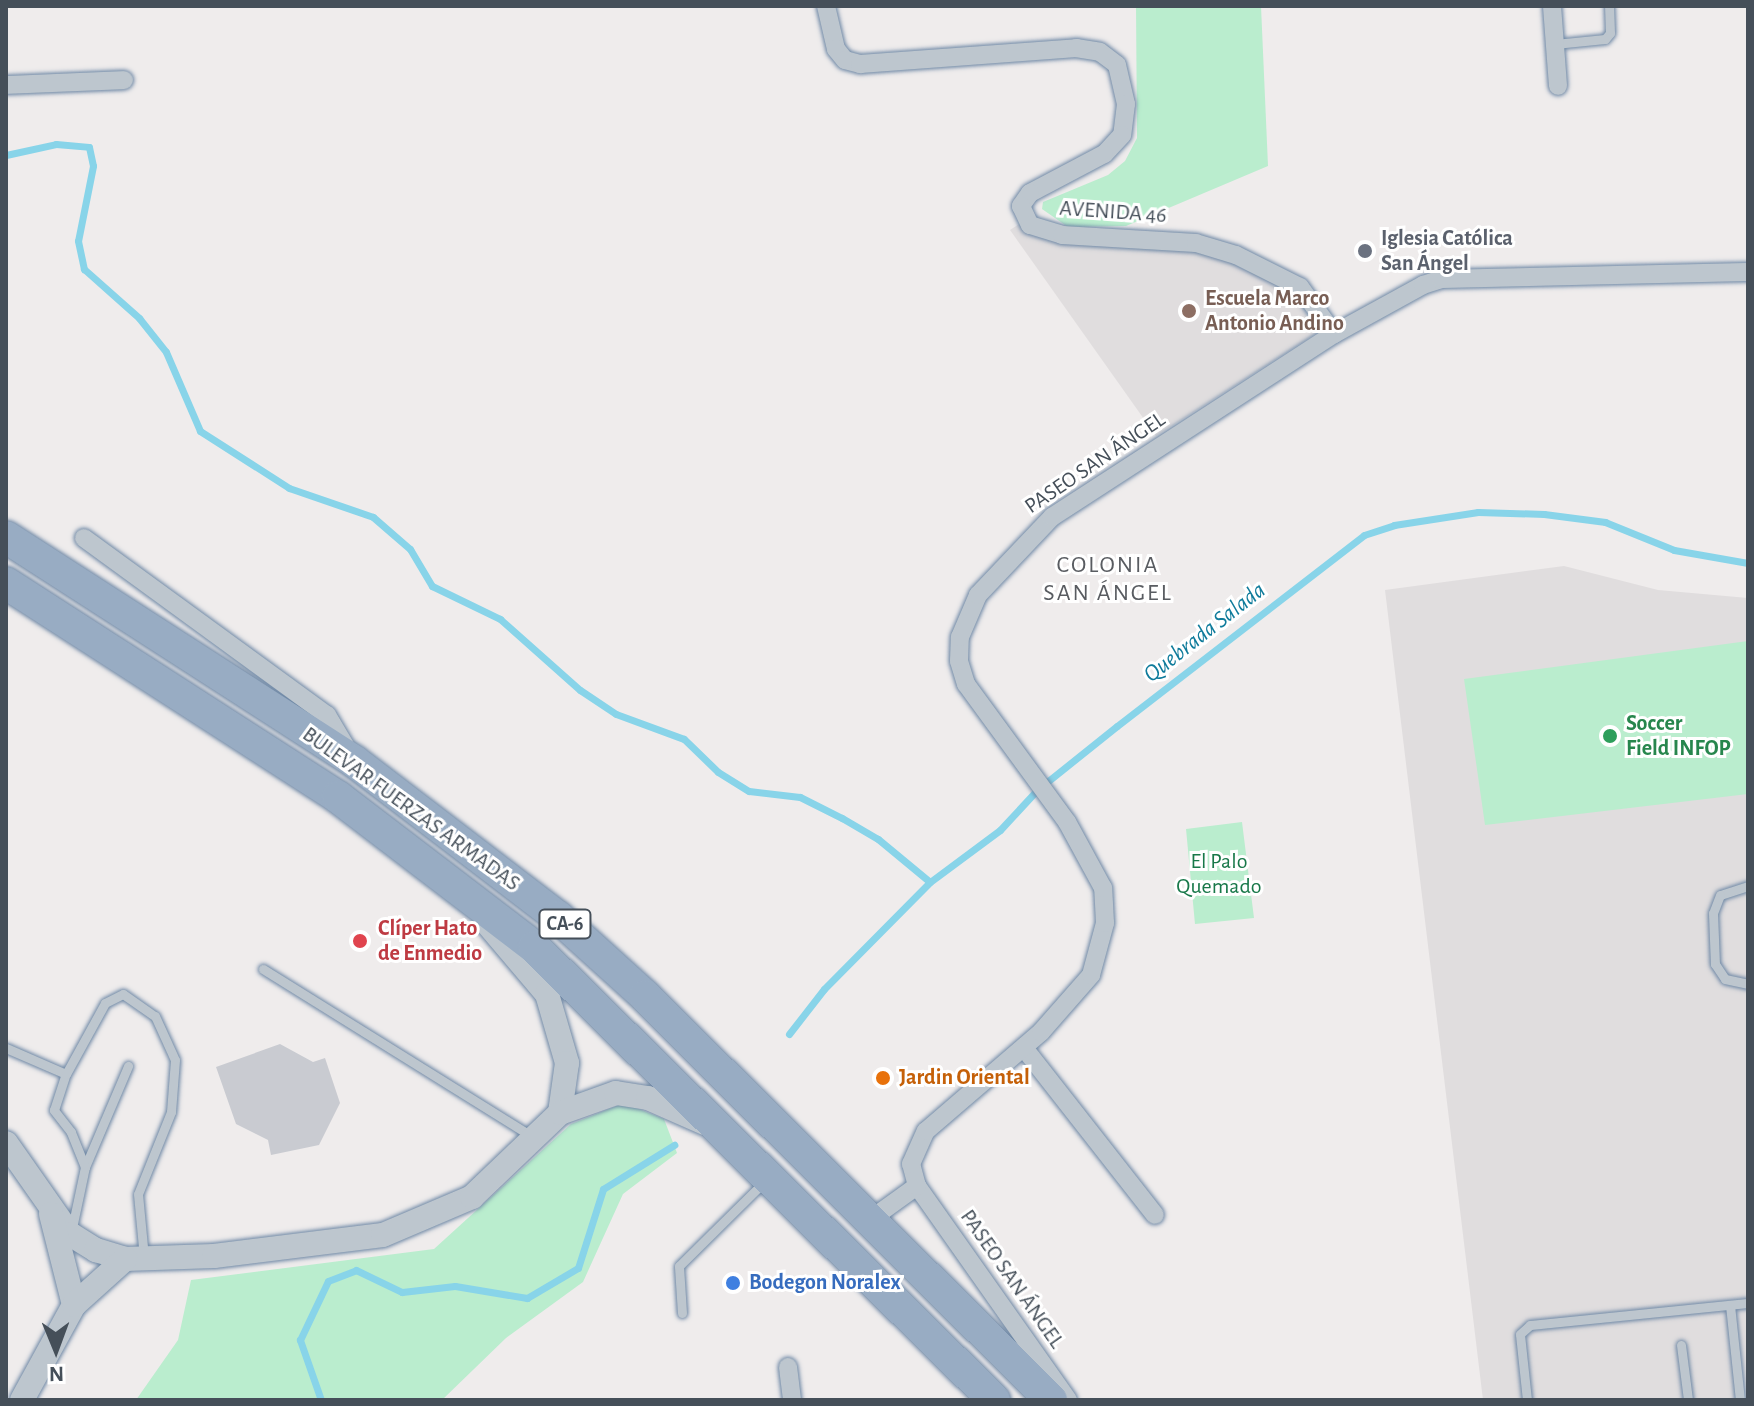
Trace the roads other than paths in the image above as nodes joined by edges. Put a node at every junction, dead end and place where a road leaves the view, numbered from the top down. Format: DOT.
graph roads {
  1 [pos="826,6"];
  2 [pos="1552,6"];
  3 [pos="1609,6"];
  4 [pos="1555,44"];
  5 [pos="124,80"];
  6 [pos="6,85"];
  7 [pos="1558,86"];
  8 [pos="1748,272"];
  9 [pos="1334,334"];
  10 [pos="6,537"];
  11 [pos="84,538"];
  12 [pos="6,583"];
  13 [pos="355,762"];
  14 [pos="453,885"];
  15 [pos="1748,886"];
  16 [pos="263,969"];
  17 [pos="1748,984"];
  18 [pos="6,1048"];
  19 [pos="1024,1048"];
  20 [pos="128,1066"];
  21 [pos="66,1074"];
  22 [pos="560,1113"];
  23 [pos="721,1129"];
  24 [pos="534,1138"];
  25 [pos="6,1143"];
  26 [pos="85,1167"];
  27 [pos="769,1177"];
  28 [pos="917,1186"];
  29 [pos="51,1211"];
  30 [pos="1155,1215"];
  31 [pos="867,1222"];
  32 [pos="70,1234"];
  33 [pos="134,1259"];
  34 [pos="1748,1303"];
  35 [pos="74,1305"];
  36 [pos="1730,1305"];
  37 [pos="682,1313"];
  38 [pos="1681,1345"];
  39 [pos="788,1367"];
  40 [pos="22,1400"];
  41 [pos="792,1400"];
  42 [pos="994,1400"];
  43 [pos="1051,1400"];
  44 [pos="1068,1400"];
  45 [pos="1527,1400"];
  46 [pos="1688,1400"];
  47 [pos="1740,1400"];
  1 -- 9 [label="street, AVENIDA 46"];
  2 -- 4 [label="street"];
  3 -- 4 [label="lane"];
  4 -- 7 [label="street"];
  5 -- 6 [label="street"];
  8 -- 9 [label="street, PASEO SAN ÁNGEL"];
  9 -- 19 [label="street, PASEO SAN ÁNGEL"];
  10 -- 13 [label="highway, BULEVAR FUERZAS ARMADAS / CA-6"];
  11 -- 13 [label="street"];
  12 -- 14 [label="highway, BULEVAR FUERZAS ARMADAS / CA-6"];
  13 -- 31 [label="highway, BULEVAR FUERZAS ARMADAS / CA-6"];
  14 -- 22 [label="street"];
  14 -- 23 [label="highway, BULEVAR FUERZAS ARMADAS / CA-6"];
  15 -- 17 [label="lane"];
  16 -- 24 [label="lane"];
  18 -- 21 [label="lane"];
  19 -- 28 [label="street, PASEO SAN ÁNGEL"];
  19 -- 30 [label="street"];
  20 -- 26 [label="lane"];
  21 -- 26 [label="lane"];
  21 -- 33 [label="lane"];
  22 -- 23 [label="street"];
  22 -- 24 [label="street"];
  23 -- 27 [label="highway, BULEVAR FUERZAS ARMADAS / CA-6"];
  24 -- 33 [label="street"];
  25 -- 29 [label="street"];
  26 -- 32 [label="lane"];
  27 -- 37 [label="lane"];
  27 -- 42 [label="highway, BULEVAR FUERZAS ARMADAS / CA-6"];
  28 -- 31 [label="street"];
  28 -- 44 [label="street, PASEO SAN ÁNGEL"];
  29 -- 32 [label="street"];
  29 -- 35 [label="street"];
  31 -- 43 [label="highway, BULEVAR FUERZAS ARMADAS / CA-6"];
  32 -- 33 [label="street"];
  33 -- 35 [label="street"];
  34 -- 36 [label="lane"];
  35 -- 40 [label="street"];
  36 -- 45 [label="lane"];
  36 -- 47 [label="lane"];
  38 -- 46 [label="lane"];
  39 -- 41 [label="street"];
}
